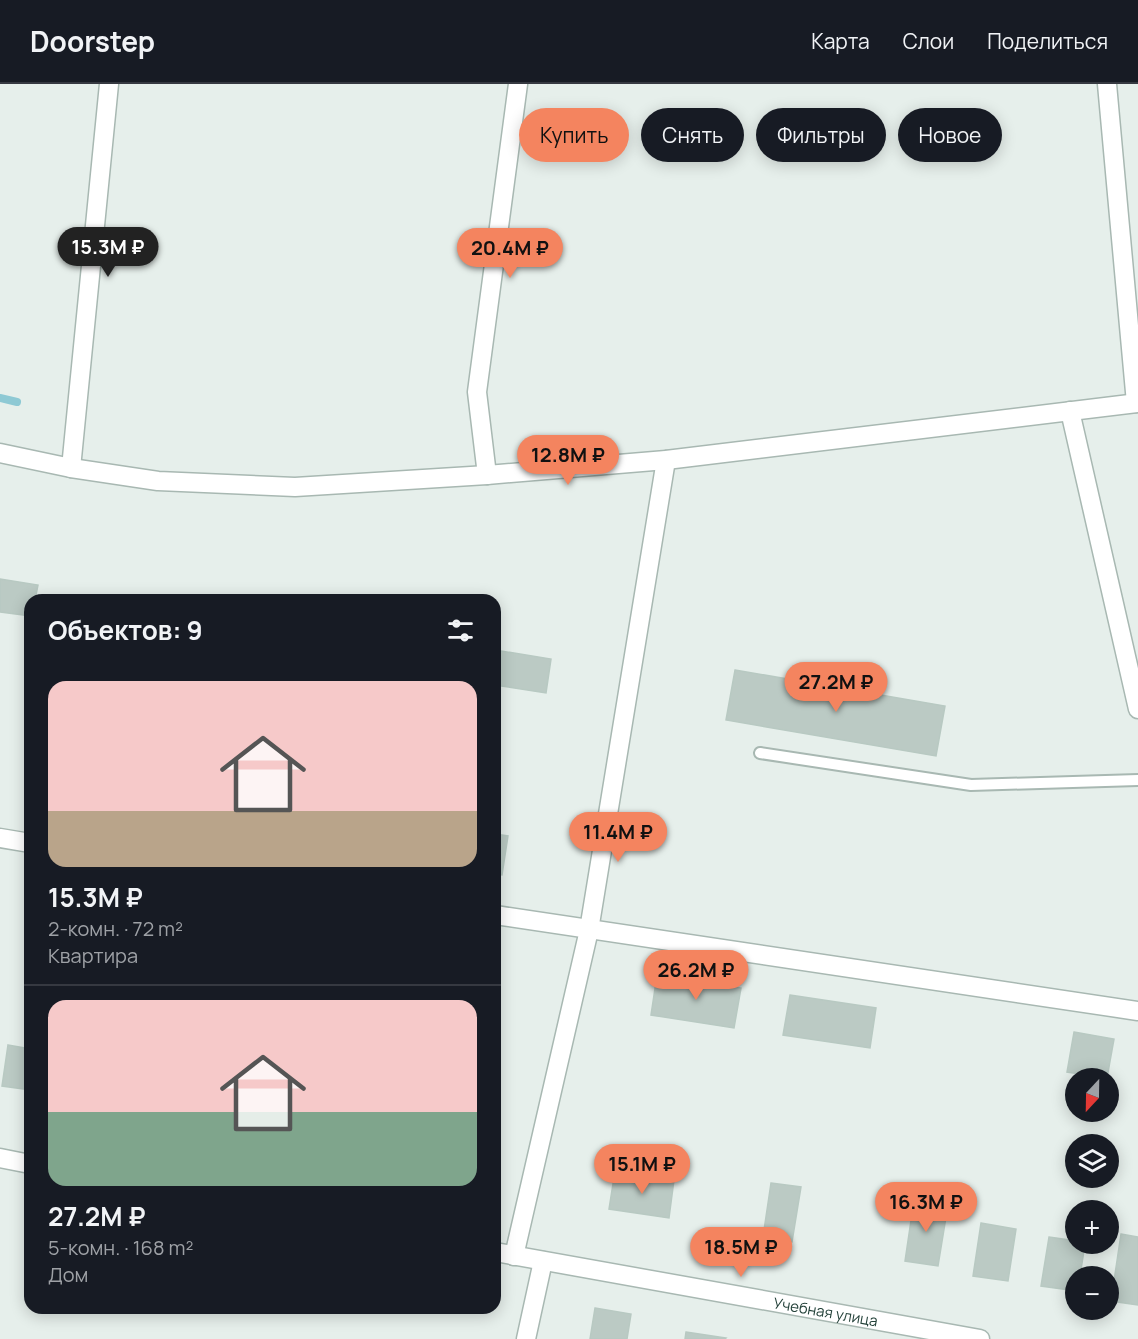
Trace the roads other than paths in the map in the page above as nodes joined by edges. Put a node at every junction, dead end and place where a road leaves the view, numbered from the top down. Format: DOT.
graph roads {
  1 [pos="109,84"];
  2 [pos="518,84"];
  3 [pos="1107,84"];
  4 [pos="1137,403"];
  5 [pos="1070,411"];
  6 [pos="0,453"];
  7 [pos="666,460"];
  8 [pos="70,468"];
  9 [pos="487,475"];
  10 [pos="1138,709"];
  11 [pos="760,753"];
  12 [pos="1138,780"];
  13 [pos="0,838"];
  14 [pos="24,842"];
  15 [pos="501,916"];
  16 [pos="589,930"];
  17 [pos="1138,1011"];
  18 [pos="0,1158"];
  19 [pos="24,1163"];
  20 [pos="501,1253"];
  21 [pos="514,1256"];
  22 [pos="543,1261"];
  23 [pos="526,1339"];
  24 [pos="980,1339"];
  1 -- 8 [label="street"];
  2 -- 9 [label="street"];
  3 -- 4 [label="street"];
  4 -- 5 [label="street"];
  5 -- 7 [label="street"];
  5 -- 10 [label="street"];
  6 -- 8 [label="street"];
  7 -- 9 [label="street"];
  7 -- 16 [label="street"];
  8 -- 9 [label="street"];
  11 -- 12 [label="lane"];
  13 -- 14 [label="street"];
  15 -- 16 [label="street"];
  16 -- 17 [label="street"];
  16 -- 21 [label="street"];
  18 -- 19 [label="street"];
  20 -- 21 [label="street, Учебная улица"];
  21 -- 22 [label="street, Учебная улица"];
  22 -- 23 [label="street"];
  22 -- 24 [label="street, Учебная улица"];
}
